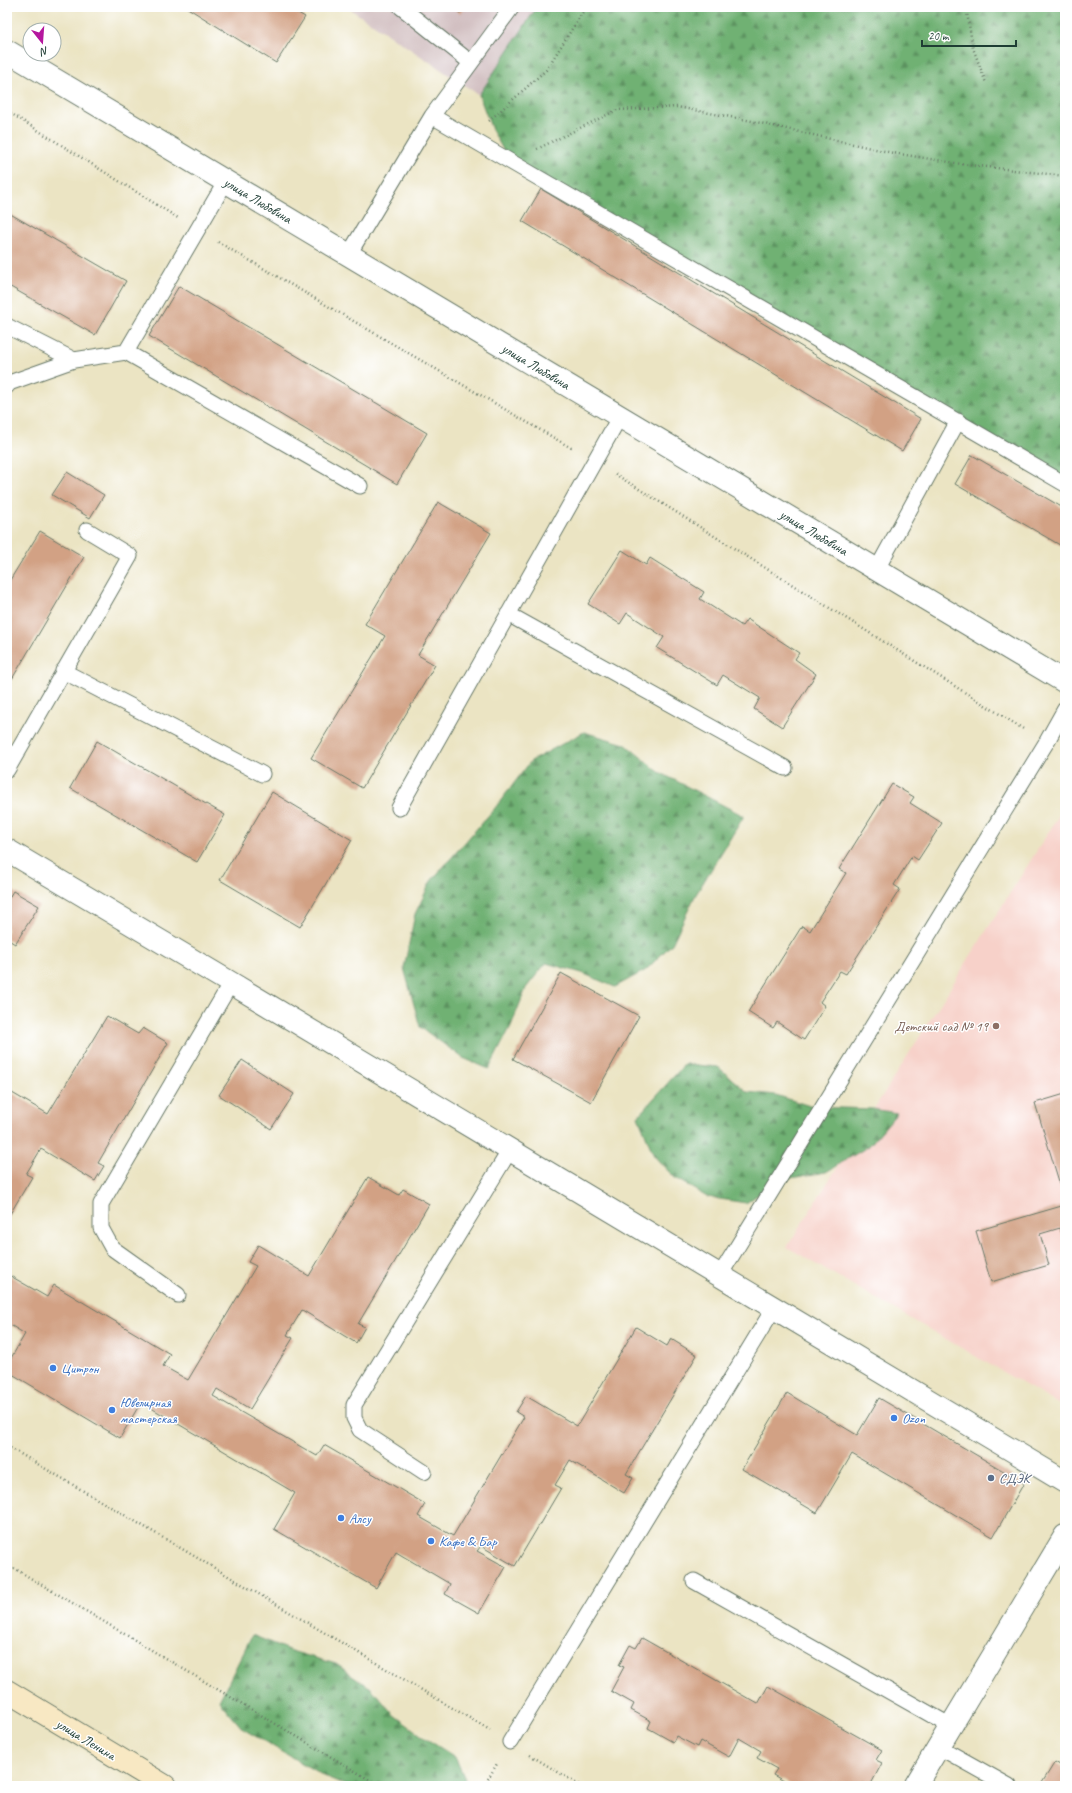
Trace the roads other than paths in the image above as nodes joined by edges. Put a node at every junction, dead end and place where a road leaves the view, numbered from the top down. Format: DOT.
graph roads {
  1 [pos="401,7"];
  2 [pos="512,7"];
  3 [pos="7,51"];
  4 [pos="470,62"];
  5 [pos="432,116"];
  6 [pos="226,181"];
  7 [pos="349,254"];
  8 [pos="7,326"];
  9 [pos="126,352"];
  10 [pos="74,360"];
  11 [pos="7,386"];
  12 [pos="620,416"];
  13 [pos="958,421"];
  14 [pos="1065,484"];
  15 [pos="360,486"];
  16 [pos="87,530"];
  17 [pos="877,569"];
  18 [pos="508,614"];
  19 [pos="62,671"];
  20 [pos="1065,682"];
  21 [pos="1065,709"];
  22 [pos="785,768"];
  23 [pos="7,770"];
  24 [pos="262,774"];
  25 [pos="399,808"];
  26 [pos="7,850"];
  27 [pos="231,982"];
  28 [pos="510,1150"];
  29 [pos="720,1275"];
  30 [pos="178,1295"];
  31 [pos="774,1308"];
  32 [pos="424,1472"];
  33 [pos="1065,1482"];
  34 [pos="1065,1536"];
  35 [pos="694,1581"];
  36 [pos="7,1691"];
  37 [pos="951,1726"];
  38 [pos="510,1742"];
  39 [pos="939,1747"];
  40 [pos="165,1786"];
  41 [pos="915,1786"];
  42 [pos="1009,1786"];
  1 -- 4 [label="lane"];
  2 -- 4 [label="lane"];
  3 -- 6 [label="street, улица Любовина"];
  4 -- 5 [label="lane"];
  5 -- 7 [label="lane"];
  5 -- 13 [label="lane"];
  6 -- 7 [label="street, улица Любовина"];
  6 -- 9 [label="lane"];
  7 -- 12 [label="street, улица Любовина"];
  8 -- 10 [label="lane"];
  9 -- 10 [label="lane"];
  9 -- 15 [label="lane"];
  10 -- 11 [label="lane"];
  12 -- 17 [label="street, улица Любовина"];
  12 -- 18 [label="lane"];
  13 -- 14 [label="lane"];
  13 -- 17 [label="lane"];
  16 -- 19 [label="lane"];
  17 -- 20 [label="street, улица Любовина"];
  18 -- 22 [label="lane"];
  18 -- 25 [label="lane"];
  19 -- 23 [label="lane"];
  19 -- 24 [label="lane"];
  21 -- 29 [label="lane"];
  26 -- 27 [label="street"];
  27 -- 28 [label="street"];
  27 -- 30 [label="lane"];
  28 -- 29 [label="street"];
  28 -- 32 [label="lane"];
  29 -- 31 [label="street"];
  31 -- 33 [label="street"];
  31 -- 38 [label="lane"];
  34 -- 37 [label="street"];
  35 -- 37 [label="lane"];
  36 -- 40 [label="main road, улица Ленина"];
  37 -- 39 [label="street"];
  39 -- 41 [label="street"];
  39 -- 42 [label="lane"];
}
